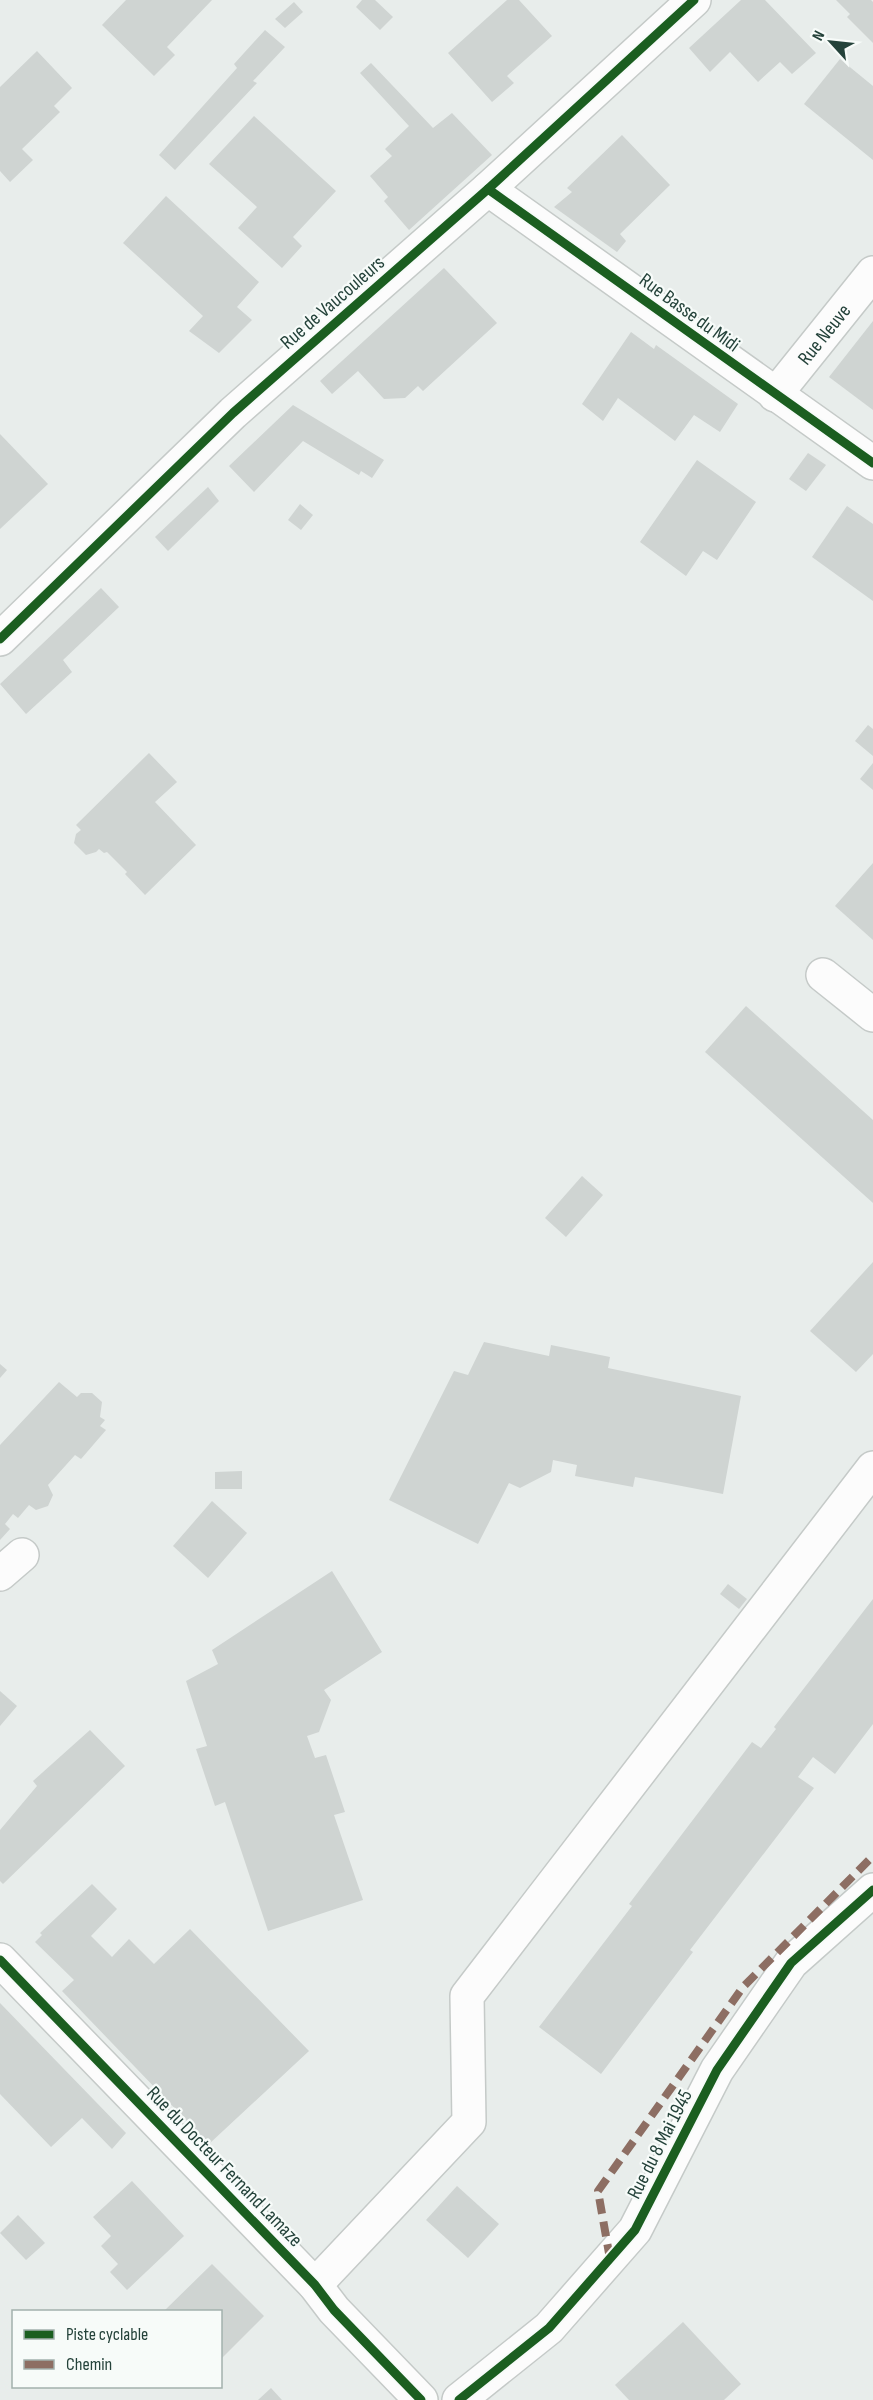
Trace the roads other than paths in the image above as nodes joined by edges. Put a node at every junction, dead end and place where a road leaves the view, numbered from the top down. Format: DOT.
graph roads {
  1 [pos="694,0"];
  2 [pos="488,189"];
  3 [pos="873,273"];
  4 [pos="775,395"];
  5 [pos="873,463"];
  6 [pos="0,639"];
  7 [pos="823,975"];
  8 [pos="873,1015"];
  9 [pos="873,1468"];
  10 [pos="873,1890"];
  11 [pos="0,1960"];
  12 [pos="315,2285"];
  13 [pos="421,2400"];
  14 [pos="459,2400"];
  1 -- 2 [label="street, Rue de Vaucouleurs"];
  2 -- 4 [label="street, Rue Basse du Midi"];
  2 -- 6 [label="street, Rue de Vaucouleurs"];
  3 -- 4 [label="street, Rue Neuve"];
  4 -- 5 [label="street, Rue Basse du Midi"];
  7 -- 8 [label="street"];
  9 -- 12 [label="street"];
  10 -- 14 [label="street, Rue du 8 Mai 1945"];
  11 -- 12 [label="street, Rue du Docteur Fernand Lamaze"];
  12 -- 13 [label="street, Rue du Docteur Fernand Lamaze"];
}
